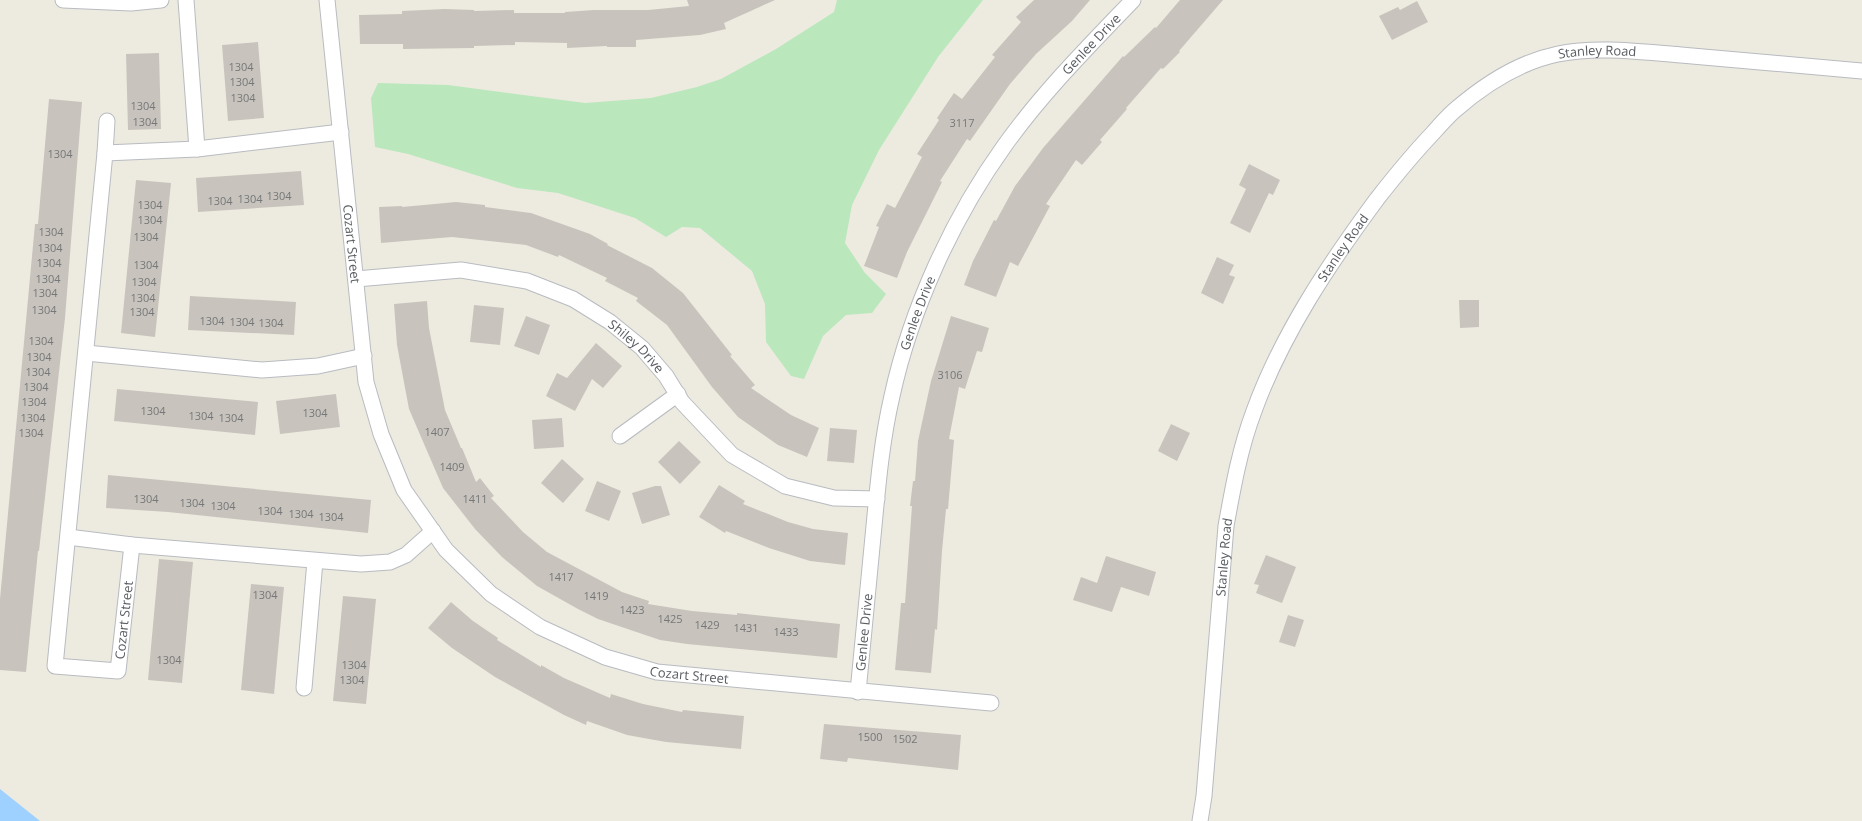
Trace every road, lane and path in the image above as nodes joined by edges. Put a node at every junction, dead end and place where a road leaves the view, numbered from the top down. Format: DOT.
graph roads {
  1 [pos="64,0"];
  2 [pos="161,0"];
  3 [pos="186,0"];
  4 [pos="327,0"];
  5 [pos="1132,0"];
  6 [pos="1862,71"];
  7 [pos="106,121"];
  8 [pos="341,132"];
  9 [pos="197,149"];
  10 [pos="105,154"];
  11 [pos="356,279"];
  12 [pos="86,353"];
  13 [pos="364,356"];
  14 [pos="678,394"];
  15 [pos="620,436"];
  16 [pos="877,499"];
  17 [pos="433,531"];
  18 [pos="68,537"];
  19 [pos="132,545"];
  20 [pos="315,561"];
  21 [pos="304,688"];
  22 [pos="858,692"];
  23 [pos="991,703"];
  24 [pos="1200,821"];
  1 -- 2 [label="street"];
  3 -- 9 [label="street"];
  4 -- 8 [label="street, Cozart Street"];
  5 -- 16 [label="street, Genlee Drive"];
  6 -- 24 [label="street, Stanley Road"];
  7 -- 10 [label="street, Cozart Street"];
  8 -- 9 [label="street"];
  8 -- 11 [label="street, Cozart Street"];
  9 -- 10 [label="street"];
  10 -- 12 [label="street, Cozart Street"];
  11 -- 13 [label="street, Cozart Street"];
  11 -- 14 [label="street, Shiley Drive"];
  12 -- 13 [label="street"];
  12 -- 18 [label="street, Cozart Street"];
  13 -- 17 [label="street, Cozart Street"];
  14 -- 15 [label="street"];
  14 -- 16 [label="street, Shiley Drive"];
  16 -- 22 [label="street, Genlee Drive"];
  17 -- 20 [label="street"];
  17 -- 22 [label="street, Cozart Street"];
  18 -- 19 [label="street"];
  18 -- 19 [label="street, Cozart Street"];
  19 -- 20 [label="street"];
  20 -- 21 [label="street"];
  22 -- 23 [label="street, Cozart Street"];
}
